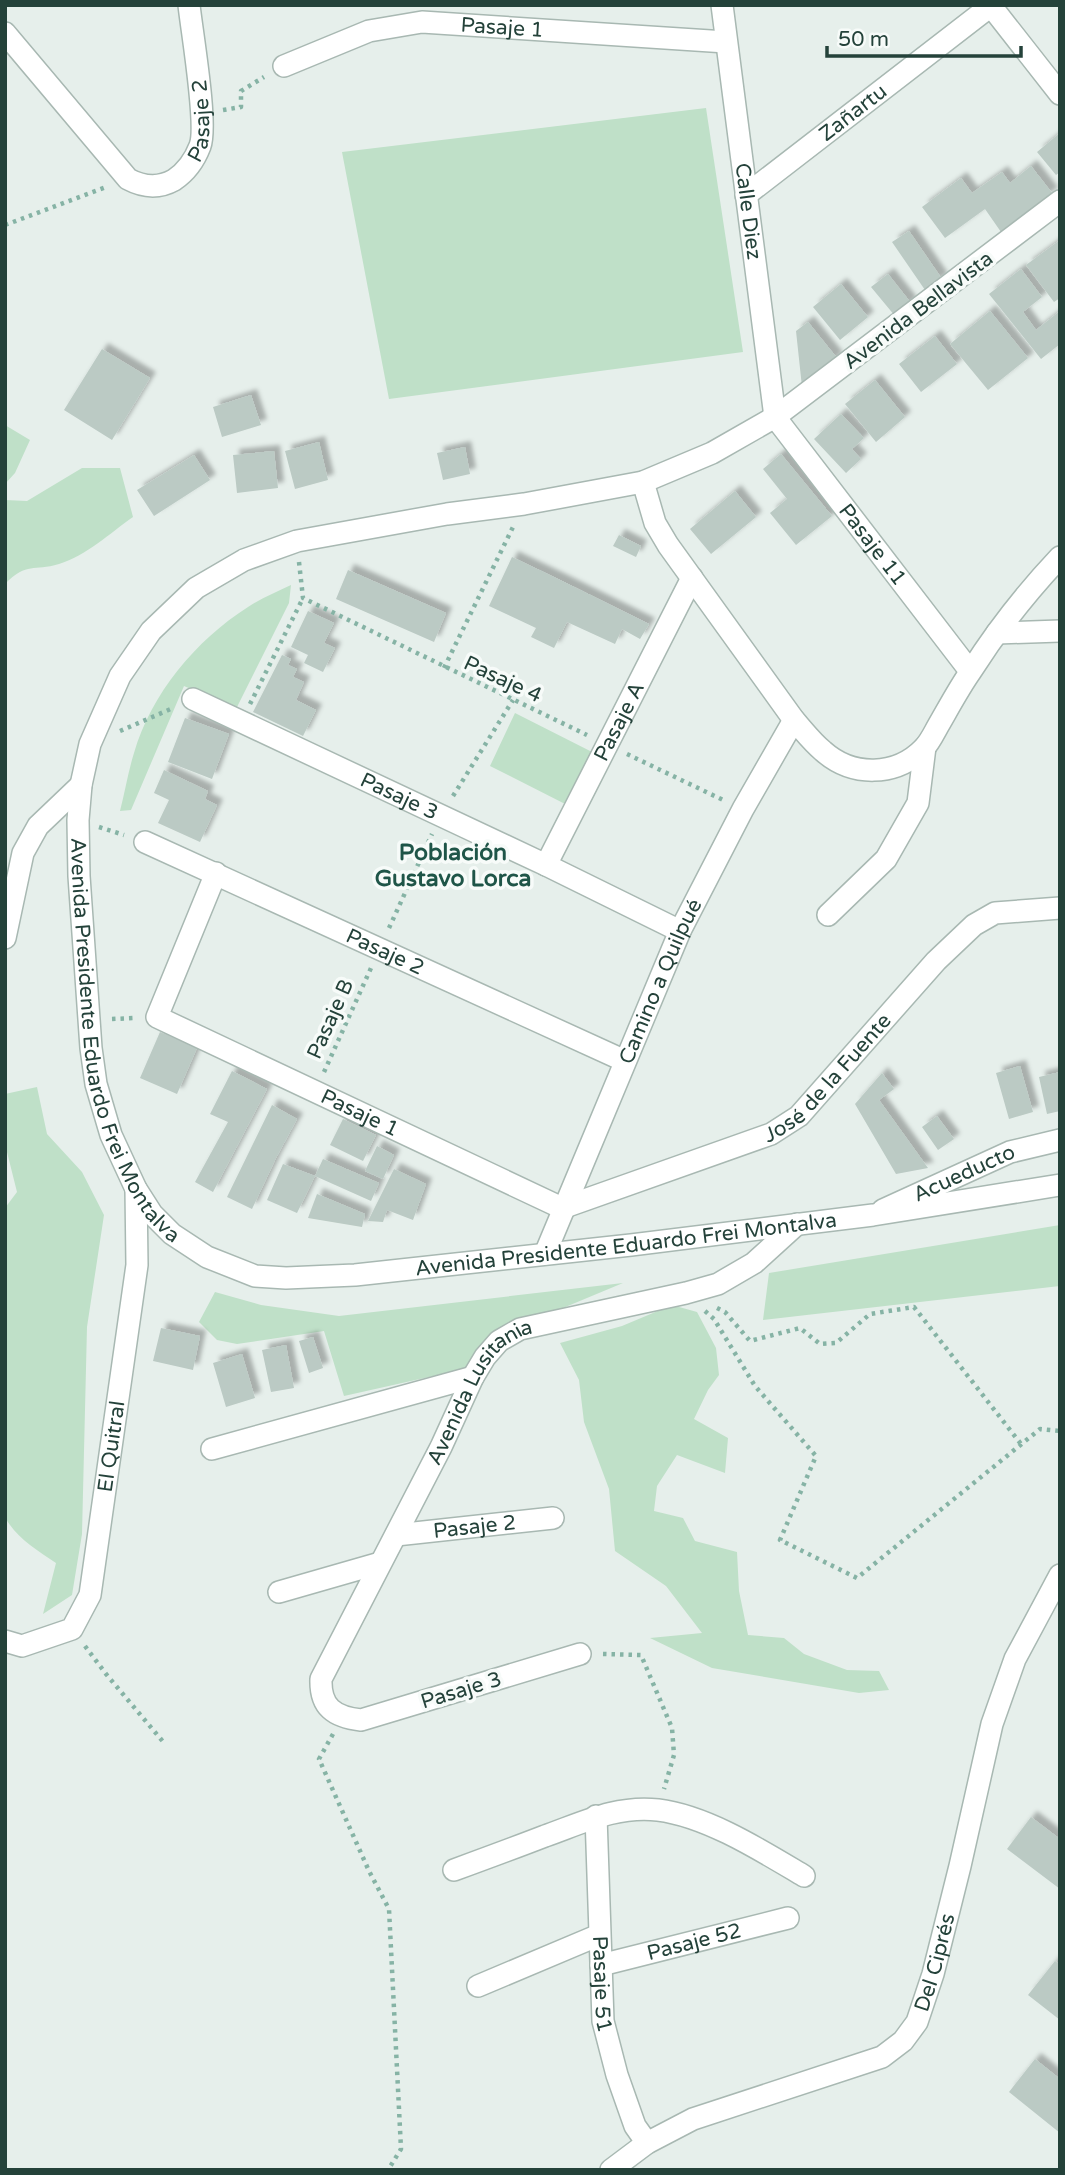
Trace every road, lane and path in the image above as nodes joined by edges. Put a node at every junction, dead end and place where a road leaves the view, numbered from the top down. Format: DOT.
graph roads {
  1 [pos="189,5"];
  2 [pos="722,5"];
  3 [pos="991,6"];
  4 [pos="5,33"];
  5 [pos="726,42"];
  6 [pos="284,66"];
  7 [pos="1060,94"];
  8 [pos="201,114"];
  9 [pos="128,179"];
  10 [pos="746,195"];
  11 [pos="1060,201"];
  12 [pos="5,225"];
  13 [pos="775,417"];
  14 [pos="643,482"];
  15 [pos="524,504"];
  16 [pos="297,541"];
  17 [pos="1060,557"];
  18 [pos="692,578"];
  19 [pos="303,598"];
  20 [pos="1060,631"];
  21 [pos="997,633"];
  22 [pos="444,668"];
  23 [pos="970,671"];
  24 [pos="193,699"];
  25 [pos="513,701"];
  26 [pos="794,720"];
  27 [pos="242,721"];
  28 [pos="90,744"];
  29 [pos="606,744"];
  30 [pos="925,747"];
  31 [pos="81,785"];
  32 [pos="743,809"];
  33 [pos="440,817"];
  34 [pos="78,821"];
  35 [pos="145,842"];
  36 [pos="546,865"];
  37 [pos="216,873"];
  38 [pos="1060,908"];
  39 [pos="828,915"];
  40 [pos="680,931"];
  41 [pos="5,938"];
  42 [pos="379,949"];
  43 [pos="157,1017"];
  44 [pos="88,1021"];
  45 [pos="625,1061"];
  46 [pos="315,1091"];
  47 [pos="1060,1140"];
  48 [pos="1060,1185"];
  49 [pos="136,1189"];
  50 [pos="562,1208"];
  51 [pos="873,1215"];
  52 [pos="797,1224"];
  53 [pos="545,1254"];
  54 [pos="685,1293"];
  55 [pos="473,1377"];
  56 [pos="1060,1431"];
  57 [pos="1021,1444"];
  58 [pos="212,1449"];
  59 [pos="554,1518"];
  60 [pos="396,1535"];
  61 [pos="380,1563"];
  62 [pos="1060,1575"];
  63 [pos="279,1592"];
  64 [pos="72,1629"];
  65 [pos="5,1641"];
  66 [pos="580,1654"];
  67 [pos="342,1718"];
  68 [pos="165,1744"];
  69 [pos="656,1810"];
  70 [pos="596,1816"];
  71 [pos="454,1870"];
  72 [pos="804,1876"];
  73 [pos="788,1918"];
  74 [pos="599,1935"];
  75 [pos="601,1965"];
  76 [pos="478,1986"];
  77 [pos="647,2143"];
  78 [pos="388,2170"];
  79 [pos="611,2170"];
  1 -- 8 [label="street, Pasaje 2"];
  2 -- 5 [label="street, Calle Diez"];
  3 -- 7 [label="street"];
  3 -- 10 [label="street, Zañartu"];
  4 -- 9 [label="street"];
  5 -- 6 [label="street, Pasaje 1"];
  5 -- 10 [label="street, Calle Diez"];
  6 -- 8 [label="path"];
  8 -- 9 [label="street, Pasaje 2"];
  9 -- 12 [label="path"];
  10 -- 13 [label="street, Calle Diez"];
  11 -- 13 [label="street, Avenida Bellavista"];
  13 -- 14 [label="street, Avenida Presidente Eduardo Frei Montalva"];
  13 -- 23 [label="street, Pasaje 11"];
  14 -- 15 [label="street, Avenida Presidente Eduardo Frei Montalva"];
  14 -- 18 [label="street"];
  15 -- 16 [label="street, Avenida Presidente Eduardo Frei Montalva"];
  15 -- 22 [label="path"];
  16 -- 19 [label="path"];
  16 -- 28 [label="street, Avenida Presidente Eduardo Frei Montalva"];
  17 -- 21 [label="street"];
  18 -- 26 [label="street"];
  18 -- 29 [label="street, Pasaje A"];
  19 -- 22 [label="path, Pasaje 4"];
  19 -- 27 [label="path"];
  20 -- 21 [label="street"];
  21 -- 23 [label="street"];
  22 -- 25 [label="path, Pasaje 4"];
  23 -- 30 [label="street"];
  24 -- 27 [label="street, Pasaje 3"];
  24 -- 28 [label="path"];
  25 -- 29 [label="path, Pasaje 4"];
  25 -- 33 [label="path, Pasaje B"];
  26 -- 30 [label="street"];
  26 -- 32 [label="street, Camino a Quilpué"];
  27 -- 33 [label="street, Pasaje 3"];
  28 -- 31 [label="street, Avenida Presidente Eduardo Frei Montalva"];
  29 -- 32 [label="path, Pasaje 4"];
  29 -- 36 [label="street, Pasaje A"];
  30 -- 39 [label="street"];
  31 -- 34 [label="street, Avenida Presidente Eduardo Frei Montalva"];
  31 -- 41 [label="street"];
  32 -- 40 [label="street, Camino a Quilpué"];
  33 -- 36 [label="street, Pasaje 3"];
  33 -- 42 [label="path, Pasaje B"];
  34 -- 35 [label="path"];
  34 -- 44 [label="street, Avenida Presidente Eduardo Frei Montalva"];
  35 -- 37 [label="street, Pasaje 2"];
  36 -- 40 [label="street, Pasaje 3"];
  37 -- 42 [label="street, Pasaje 2"];
  37 -- 43 [label="street"];
  38 -- 50 [label="street, José de la Fuente"];
  40 -- 45 [label="street, Camino a Quilpué"];
  42 -- 45 [label="street, Pasaje 2"];
  42 -- 46 [label="path, Pasaje B"];
  43 -- 44 [label="path"];
  43 -- 46 [label="street, Pasaje 1"];
  44 -- 49 [label="street, Avenida Presidente Eduardo Frei Montalva"];
  45 -- 50 [label="street, Camino a Quilpué"];
  46 -- 50 [label="street, Pasaje 1"];
  47 -- 51 [label="street, Acueducto"];
  48 -- 51 [label="street, Avenida Presidente Eduardo Frei Montalva"];
  49 -- 53 [label="street, Avenida Presidente Eduardo Frei Montalva"];
  49 -- 64 [label="street, El Quitral"];
  50 -- 53 [label="street, Camino a Quilpué"];
  51 -- 52 [label="street, Avenida Presidente Eduardo Frei Montalva"];
  52 -- 53 [label="street, Avenida Presidente Eduardo Frei Montalva"];
  52 -- 54 [label="street, Avenida Lusitania"];
  54 -- 55 [label="street, Avenida Lusitania"];
  54 -- 57 [label="path"];
  54 -- 57 [label="path"];
  55 -- 58 [label="street"];
  55 -- 60 [label="street, Avenida Lusitania"];
  56 -- 57 [label="path"];
  59 -- 60 [label="street, Pasaje 2"];
  60 -- 61 [label="street, Avenida Lusitania"];
  61 -- 63 [label="street"];
  61 -- 67 [label="street, Avenida Lusitania"];
  62 -- 77 [label="street, Del Ciprés"];
  64 -- 65 [label="street"];
  64 -- 68 [label="path"];
  66 -- 67 [label="street, Pasaje 3"];
  66 -- 69 [label="path"];
  67 -- 78 [label="path"];
  69 -- 70 [label="street"];
  69 -- 72 [label="street"];
  70 -- 71 [label="street"];
  70 -- 74 [label="street, Pasaje 51"];
  73 -- 75 [label="street, Pasaje 52"];
  74 -- 75 [label="street, Pasaje 51"];
  74 -- 76 [label="street"];
  75 -- 77 [label="street, Pasaje 51"];
  77 -- 79 [label="street, Del Ciprés"];
}
